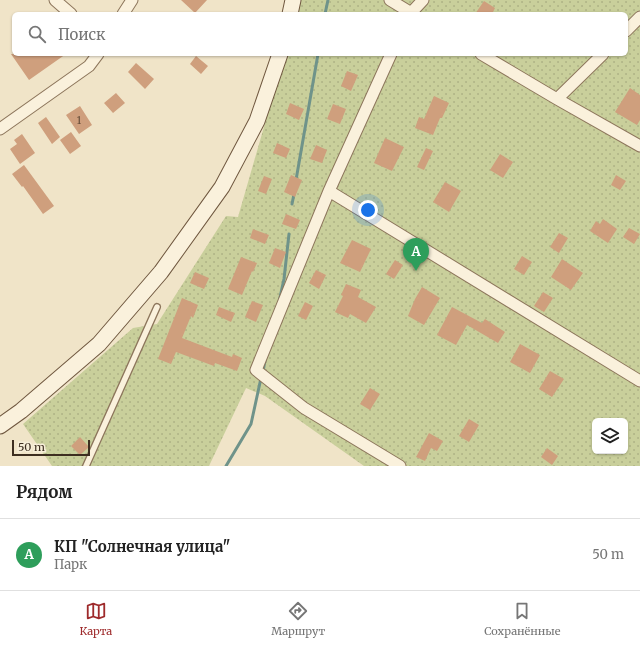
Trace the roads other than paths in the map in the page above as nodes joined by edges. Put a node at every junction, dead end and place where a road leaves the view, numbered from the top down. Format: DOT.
graph roads {
  1 [pos="55,0"];
  2 [pos="132,0"];
  3 [pos="293,0"];
  4 [pos="390,0"];
  5 [pos="423,0"];
  6 [pos="69,12"];
  7 [pos="124,12"];
  8 [pos="290,12"];
  9 [pos="409,12"];
  10 [pos="412,12"];
  11 [pos="640,17"];
  12 [pos="628,29"];
  13 [pos="96,56"];
  14 [pos="279,56"];
  15 [pos="390,56"];
  16 [pos="484,56"];
  17 [pos="601,56"];
  18 [pos="557,99"];
  19 [pos="0,129"];
  20 [pos="640,146"];
  21 [pos="329,191"];
  22 [pos="157,307"];
  23 [pos="640,381"];
  24 [pos="0,426"];
  25 [pos="86,466"];
  26 [pos="400,466"];
  1 -- 6 [label="street"];
  2 -- 7 [label="street"];
  3 -- 8 [label="main road"];
  4 -- 9 [label="street"];
  5 -- 10 [label="street"];
  11 -- 12 [label="street"];
  13 -- 19 [label="street"];
  14 -- 24 [label="main road"];
  15 -- 21 [label="street"];
  16 -- 18 [label="street"];
  17 -- 18 [label="street"];
  18 -- 20 [label="street"];
  21 -- 23 [label="street"];
  21 -- 26 [label="street"];
  22 -- 25 [label="lane"];
}
